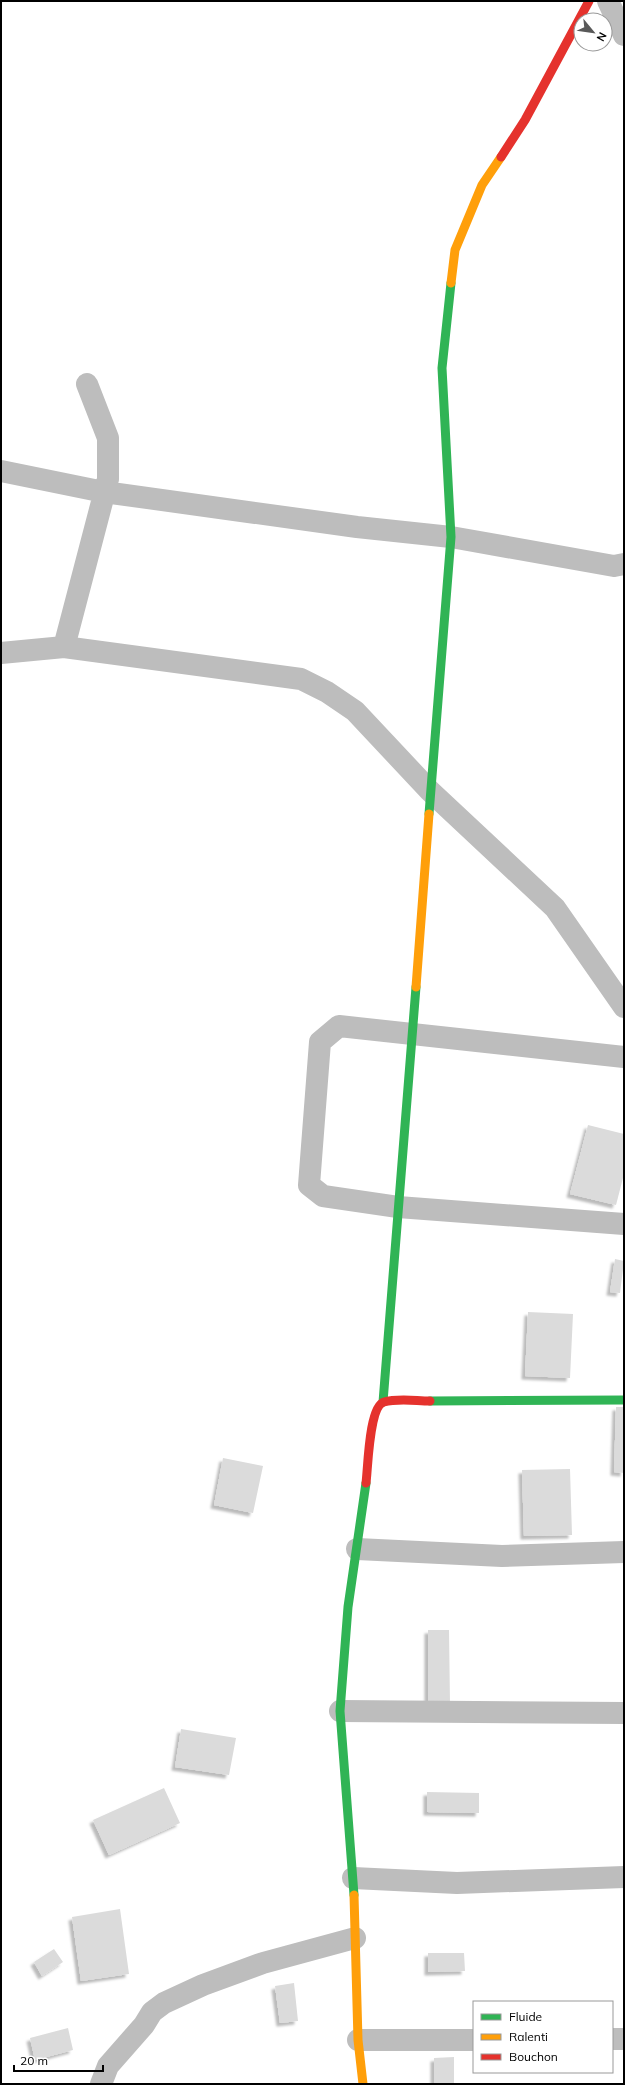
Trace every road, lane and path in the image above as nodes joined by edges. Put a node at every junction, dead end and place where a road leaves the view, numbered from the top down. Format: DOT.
graph roads {
  1 [pos="589,1"];
  2 [pos="608,1"];
  3 [pos="624,35"];
  4 [pos="87,384"];
  5 [pos="1,471"];
  6 [pos="104,492"];
  7 [pos="451,537"];
  8 [pos="624,564"];
  9 [pos="64,646"];
  10 [pos="1,653"];
  11 [pos="430,791"];
  12 [pos="624,1007"];
  13 [pos="412,1034"];
  14 [pos="624,1056"];
  15 [pos="398,1207"];
  16 [pos="624,1224"];
  17 [pos="624,1400"];
  18 [pos="383,1402"];
  19 [pos="357,1549"];
  20 [pos="624,1552"];
  21 [pos="340,1711"];
  22 [pos="624,1713"];
  23 [pos="624,1877"];
  24 [pos="353,1878"];
  25 [pos="355,1938"];
  26 [pos="613,2039"];
  27 [pos="624,2039"];
  28 [pos="358,2040"];
  29 [pos="473,2040"];
  30 [pos="100,2084"];
  31 [pos="363,2084"];
  1 -- 7 [label="street"];
  2 -- 3 [label="street"];
  4 -- 6 [label="street"];
  5 -- 6 [label="street"];
  6 -- 7 [label="street"];
  6 -- 9 [label="street"];
  7 -- 8 [label="street"];
  7 -- 11 [label="street"];
  9 -- 10 [label="street"];
  9 -- 11 [label="street"];
  11 -- 12 [label="street"];
  11 -- 13 [label="street"];
  13 -- 14 [label="street"];
  13 -- 15 [label="street"];
  13 -- 15 [label="street"];
  15 -- 16 [label="street"];
  15 -- 18 [label="street"];
  17 -- 18 [label="street"];
  18 -- 19 [label="street"];
  19 -- 20 [label="street"];
  19 -- 21 [label="street"];
  21 -- 22 [label="street"];
  21 -- 24 [label="street"];
  23 -- 24 [label="street"];
  24 -- 25 [label="street"];
  25 -- 28 [label="street"];
  25 -- 30 [label="street"];
  26 -- 27 [label="street"];
  28 -- 29 [label="street"];
  28 -- 31 [label="street"];
}
